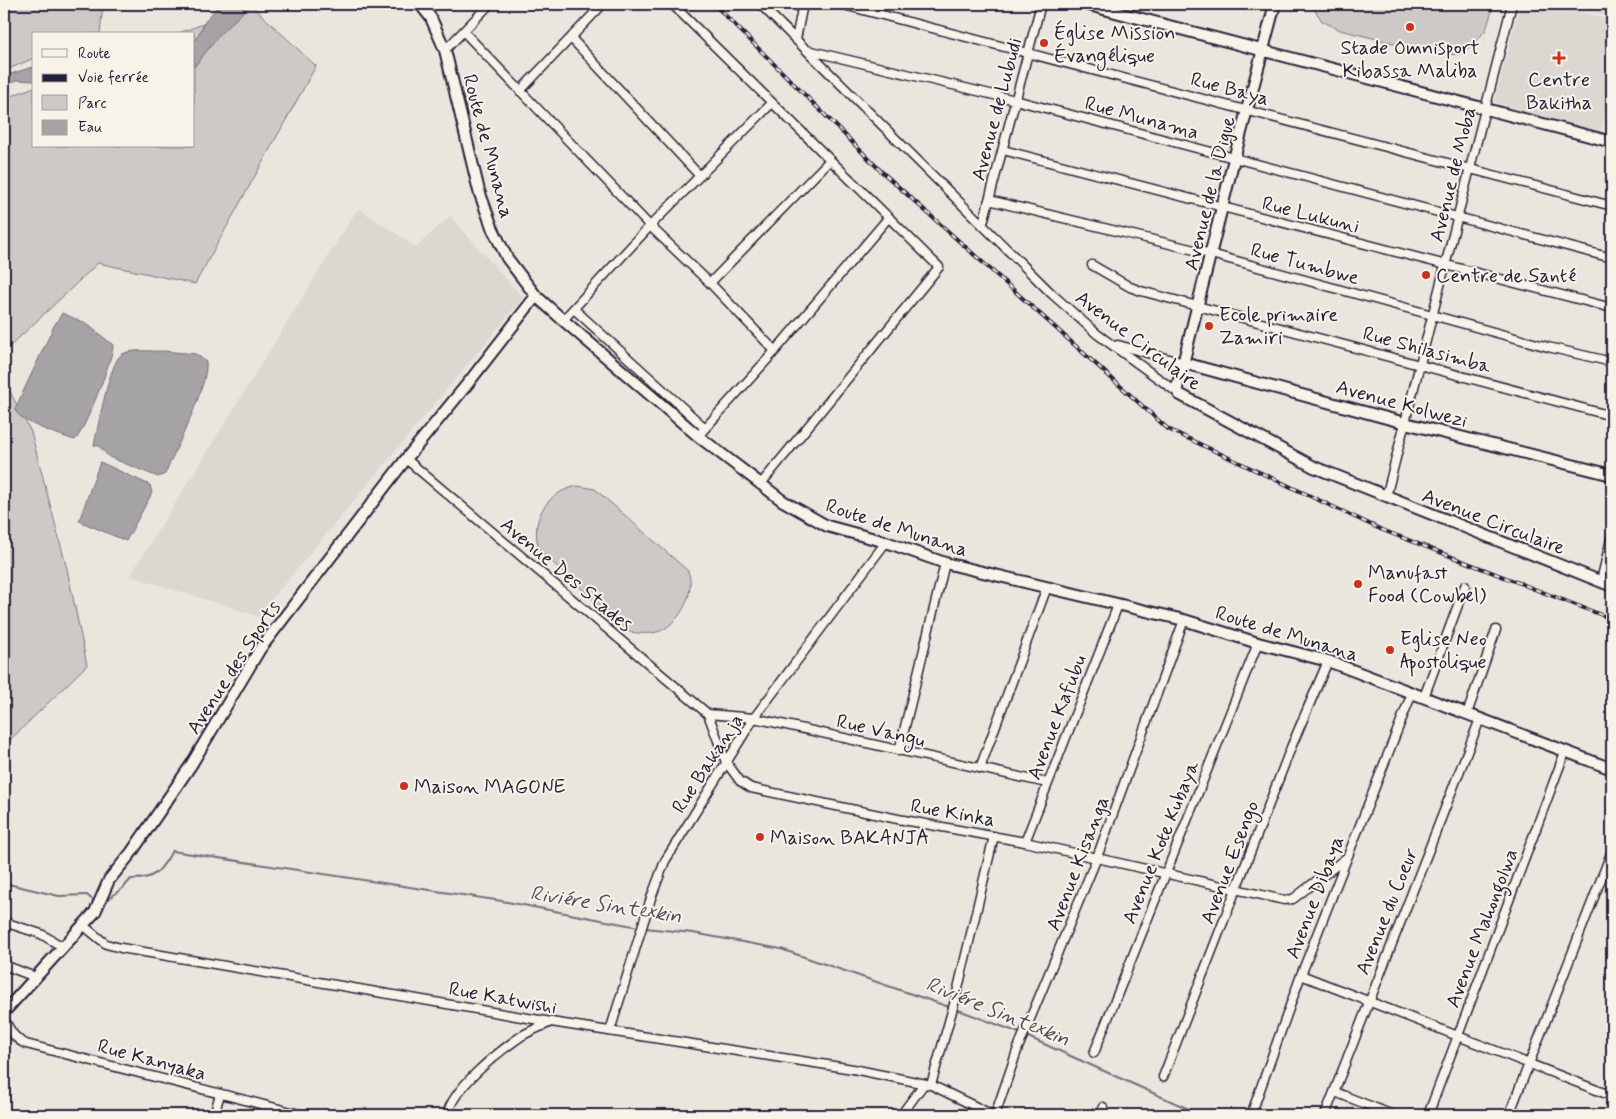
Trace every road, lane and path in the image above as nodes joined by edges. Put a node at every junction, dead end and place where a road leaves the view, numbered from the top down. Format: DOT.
graph roads {
  1 [pos="420,4"];
  2 [pos="490,4"];
  3 [pos="603,4"];
  4 [pos="672,4"];
  5 [pos="760,4"];
  6 [pos="803,4"];
  7 [pos="840,4"];
  8 [pos="1040,4"];
  9 [pos="1085,4"];
  10 [pos="1275,4"];
  11 [pos="1512,4"];
  12 [pos="464,32"];
  13 [pos="572,39"];
  14 [pos="796,40"];
  15 [pos="445,50"];
  16 [pos="807,50"];
  17 [pos="1263,51"];
  18 [pos="1028,52"];
  19 [pos="520,91"];
  20 [pos="1015,100"];
  21 [pos="772,103"];
  22 [pos="1485,109"];
  23 [pos="1248,110"];
  24 [pos="1612,142"];
  25 [pos="1003,150"];
  26 [pos="1234,158"];
  27 [pos="830,160"];
  28 [pos="1470,169"];
  29 [pos="699,176"];
  30 [pos="989,200"];
  31 [pos="1612,206"];
  32 [pos="1223,208"];
  33 [pos="888,217"];
  34 [pos="1458,217"];
  35 [pos="983,223"];
  36 [pos="650,226"];
  37 [pos="1211,254"];
  38 [pos="1612,258"];
  39 [pos="1092,265"];
  40 [pos="1445,265"];
  41 [pos="710,283"];
  42 [pos="536,296"];
  43 [pos="1198,306"];
  44 [pos="1612,308"];
  45 [pos="574,309"];
  46 [pos="1432,315"];
  47 [pos="564,320"];
  48 [pos="1113,344"];
  49 [pos="775,351"];
  50 [pos="1612,362"];
  51 [pos="1184,363"];
  52 [pos="1420,364"];
  53 [pos="1177,392"];
  54 [pos="1612,416"];
  55 [pos="1405,423"];
  56 [pos="705,428"];
  57 [pos="698,436"];
  58 [pos="406,459"];
  59 [pos="1612,476"];
  60 [pos="760,485"];
  61 [pos="1386,497"];
  62 [pos="1612,535"];
  63 [pos="886,542"];
  64 [pos="944,563"];
  65 [pos="1600,581"];
  66 [pos="1465,586"];
  67 [pos="1612,586"];
  68 [pos="1047,587"];
  69 [pos="1118,605"];
  70 [pos="1184,620"];
  71 [pos="1496,630"];
  72 [pos="1258,643"];
  73 [pos="1328,661"];
  74 [pos="1412,692"];
  75 [pos="1424,697"];
  76 [pos="708,714"];
  77 [pos="1467,714"];
  78 [pos="754,718"];
  79 [pos="1480,719"];
  80 [pos="899,751"];
  81 [pos="1566,752"];
  82 [pos="726,762"];
  83 [pos="980,768"];
  84 [pos="1612,769"];
  85 [pos="1047,783"];
  86 [pos="994,836"];
  87 [pos="1025,842"];
  88 [pos="1612,851"];
  89 [pos="1346,858"];
  90 [pos="1096,860"];
  91 [pos="1164,875"];
  92 [pos="1236,888"];
  93 [pos="4,922"];
  94 [pos="84,926"];
  95 [pos="63,947"];
  96 [pos="4,965"];
  97 [pos="1301,975"];
  98 [pos="35,977"];
  99 [pos="1368,1003"];
  100 [pos="4,1012"];
  101 [pos="4,1019"];
  102 [pos="551,1022"];
  103 [pos="610,1030"];
  104 [pos="1457,1037"];
  105 [pos="1094,1053"];
  106 [pos="1529,1063"];
  107 [pos="1163,1077"];
  108 [pos="928,1085"];
  109 [pos="1335,1092"];
  110 [pos="220,1094"];
  111 [pos="1612,1096"];
  112 [pos="1103,1107"];
  113 [pos="214,1115"];
  114 [pos="303,1115"];
  115 [pos="447,1115"];
  116 [pos="902,1115"];
  117 [pos="994,1115"];
  118 [pos="1100,1115"];
  119 [pos="1251,1115"];
  120 [pos="1325,1115"];
  121 [pos="1393,1115"];
  122 [pos="1428,1115"];
  123 [pos="1509,1115"];
  1 -- 15 [label="street, Route de Munana"];
  2 -- 12 [label="street"];
  3 -- 13 [label="street"];
  4 -- 21 [label="street"];
  5 -- 14 [label="street, Avenue Circulaire"];
  6 -- 14 [label="street"];
  7 -- 18 [label="street, Rue Baya"];
  8 -- 18 [label="street, Avenue de Lubudi"];
  9 -- 17 [label="street"];
  10 -- 17 [label="street, Avenue de la Digue"];
  11 -- 22 [label="street, Avenue de Moba"];
  12 -- 15 [label="street"];
  12 -- 19 [label="street"];
  13 -- 19 [label="street"];
  13 -- 29 [label="street"];
  14 -- 16 [label="street, Avenue Circulaire"];
  15 -- 42 [label="street, Route de Munana"];
  16 -- 20 [label="street, Rue Munama"];
  16 -- 35 [label="street, Avenue Circulaire"];
  17 -- 22 [label="street"];
  17 -- 23 [label="street, Avenue de la Digue"];
  18 -- 20 [label="street, Avenue de Lubudi"];
  18 -- 23 [label="street, Rue Baya"];
  19 -- 36 [label="street"];
  20 -- 25 [label="street, Avenue de Lubudi"];
  20 -- 26 [label="street, Rue Munama"];
  21 -- 27 [label="street"];
  21 -- 29 [label="street"];
  22 -- 24 [label="street"];
  22 -- 28 [label="street, Avenue de Moba"];
  23 -- 26 [label="street, Avenue de la Digue"];
  23 -- 28 [label="street, Rue Baya"];
  25 -- 30 [label="street, Avenue de Lubudi"];
  25 -- 32 [label="street, Rue Lukuni"];
  26 -- 32 [label="street, Avenue de la Digue"];
  26 -- 34 [label="street, Rue Munama"];
  27 -- 33 [label="street"];
  27 -- 41 [label="street"];
  28 -- 31 [label="street, Rue Baya"];
  28 -- 34 [label="street, Avenue de Moba"];
  29 -- 36 [label="street"];
  30 -- 35 [label="street, Avenue de Lubudi"];
  30 -- 37 [label="street, Rue Tumbwe"];
  32 -- 37 [label="street, Avenue de la Digue"];
  32 -- 40 [label="street, Rue Lukuni"];
  33 -- 49 [label="street"];
  33 -- 60 [label="street"];
  34 -- 38 [label="street, Rue Munama"];
  34 -- 40 [label="street, Avenue de Moba"];
  35 -- 48 [label="street, Avenue Circulaire"];
  36 -- 41 [label="street"];
  36 -- 45 [label="street"];
  37 -- 43 [label="street, Avenue de la Digue"];
  37 -- 46 [label="street, Rue Tumbwe"];
  39 -- 43 [label="street, Rue Shilasimba"];
  40 -- 44 [label="street, Rue Lukuni"];
  40 -- 46 [label="street, Avenue de Moba"];
  41 -- 49 [label="street"];
  42 -- 47 [label="street, Route de Munana"];
  42 -- 58 [label="street, Avenue des Sports"];
  43 -- 51 [label="street, Avenue de la Digue"];
  43 -- 52 [label="street, Rue Shilasimba"];
  45 -- 47 [label="street"];
  45 -- 56 [label="street"];
  46 -- 50 [label="street, Rue Tumbwe"];
  46 -- 52 [label="street, Avenue de Moba"];
  47 -- 57 [label="street, Route de Munana"];
  48 -- 51 [label="street"];
  48 -- 53 [label="street, Avenue Circulaire"];
  49 -- 56 [label="street"];
  51 -- 53 [label="street, Avenue de la Digue"];
  51 -- 55 [label="street, Avenue Kolwezi"];
  52 -- 54 [label="street, Rue Shilasimba"];
  52 -- 55 [label="street, Avenue de Moba"];
  53 -- 61 [label="street, Avenue Circulaire"];
  55 -- 59 [label="street, Avenue Kolwezi"];
  55 -- 61 [label="street, Avenue de Moba"];
  56 -- 57 [label="street"];
  57 -- 60 [label="street, Route de Munana"];
  58 -- 76 [label="street, Avenue Des Stades"];
  58 -- 94 [label="street, Avenue des Sports"];
  60 -- 63 [label="street, Route de Munana"];
  61 -- 65 [label="street, Avenue Circulaire"];
  62 -- 65 [label="street"];
  63 -- 64 [label="street, Route de Munana"];
  63 -- 78 [label="street, Rue Bakanja"];
  64 -- 68 [label="street, Route de Munana"];
  64 -- 80 [label="street"];
  65 -- 67 [label="street, Avenue Circulaire"];
  66 -- 75 [label="street"];
  68 -- 69 [label="street, Route de Munana"];
  68 -- 83 [label="street"];
  69 -- 70 [label="street, Route de Munana"];
  69 -- 85 [label="street, Avenue Kafubu"];
  70 -- 72 [label="street, Route de Munana"];
  70 -- 90 [label="street, Avenue Kisanga"];
  71 -- 77 [label="street"];
  72 -- 73 [label="street, Route de Munana"];
  72 -- 91 [label="street, Avenue Kote Kubaya"];
  73 -- 74 [label="street, Route de Munana"];
  73 -- 92 [label="street, Avenue Esengo"];
  74 -- 75 [label="street, Route de Munana"];
  74 -- 89 [label="street, Avenue Dibaya"];
  75 -- 77 [label="street, Route de Munana"];
  76 -- 78 [label="street, Rue Vangu"];
  76 -- 82 [label="street, Rue Kinka"];
  77 -- 79 [label="street, Route de Munana"];
  78 -- 80 [label="street, Rue Vangu"];
  78 -- 82 [label="street, Rue Bakanja"];
  79 -- 81 [label="street, Route de Munana"];
  79 -- 99 [label="street, Avenue du Coeur"];
  80 -- 83 [label="street, Rue Vangu"];
  81 -- 84 [label="street, Route de Munana"];
  81 -- 104 [label="street, Avenue Mahongolwa"];
  82 -- 86 [label="street, Rue Kinka"];
  82 -- 103 [label="street, Rue Bakanja"];
  83 -- 85 [label="street, Rue Vangu"];
  85 -- 87 [label="street, Avenue Kafubu"];
  86 -- 87 [label="street, Rue Kinka"];
  86 -- 108 [label="street"];
  87 -- 90 [label="street, Rue Kinka"];
  88 -- 106 [label="street"];
  89 -- 92 [label="street, Rue Kinka"];
  89 -- 97 [label="street, Avenue Dibaya"];
  90 -- 91 [label="street, Rue Kinka"];
  90 -- 117 [label="street, Avenue Kisanga"];
  91 -- 92 [label="street, Rue Kinka"];
  91 -- 105 [label="street, Avenue Kote Kubaya"];
  92 -- 107 [label="street, Avenue Esengo"];
  93 -- 95 [label="street"];
  94 -- 95 [label="street, Avenue des Sports"];
  94 -- 102 [label="street, Rue Katwishi"];
  95 -- 98 [label="street, Avenue des Sports"];
  96 -- 98 [label="street"];
  97 -- 99 [label="street"];
  97 -- 119 [label="street, Avenue Dibaya"];
  98 -- 100 [label="street, Avenue des Sports"];
  99 -- 104 [label="street"];
  99 -- 109 [label="street, Avenue du Coeur"];
  101 -- 110 [label="street, Rue Kanyaka"];
  102 -- 103 [label="street, Rue Katwishi"];
  102 -- 115 [label="street"];
  103 -- 108 [label="street, Rue Katwishi"];
  104 -- 106 [label="street"];
  104 -- 122 [label="street, Avenue Mahongolwa"];
  106 -- 111 [label="street"];
  106 -- 123 [label="street"];
  108 -- 116 [label="street"];
  108 -- 117 [label="street, Rue Katwishi"];
  109 -- 120 [label="street, Avenue du Coeur"];
  109 -- 121 [label="street"];
  110 -- 113 [label="street"];
  110 -- 114 [label="street, Rue Kanyaka"];
  112 -- 118 [label="street"];
}
